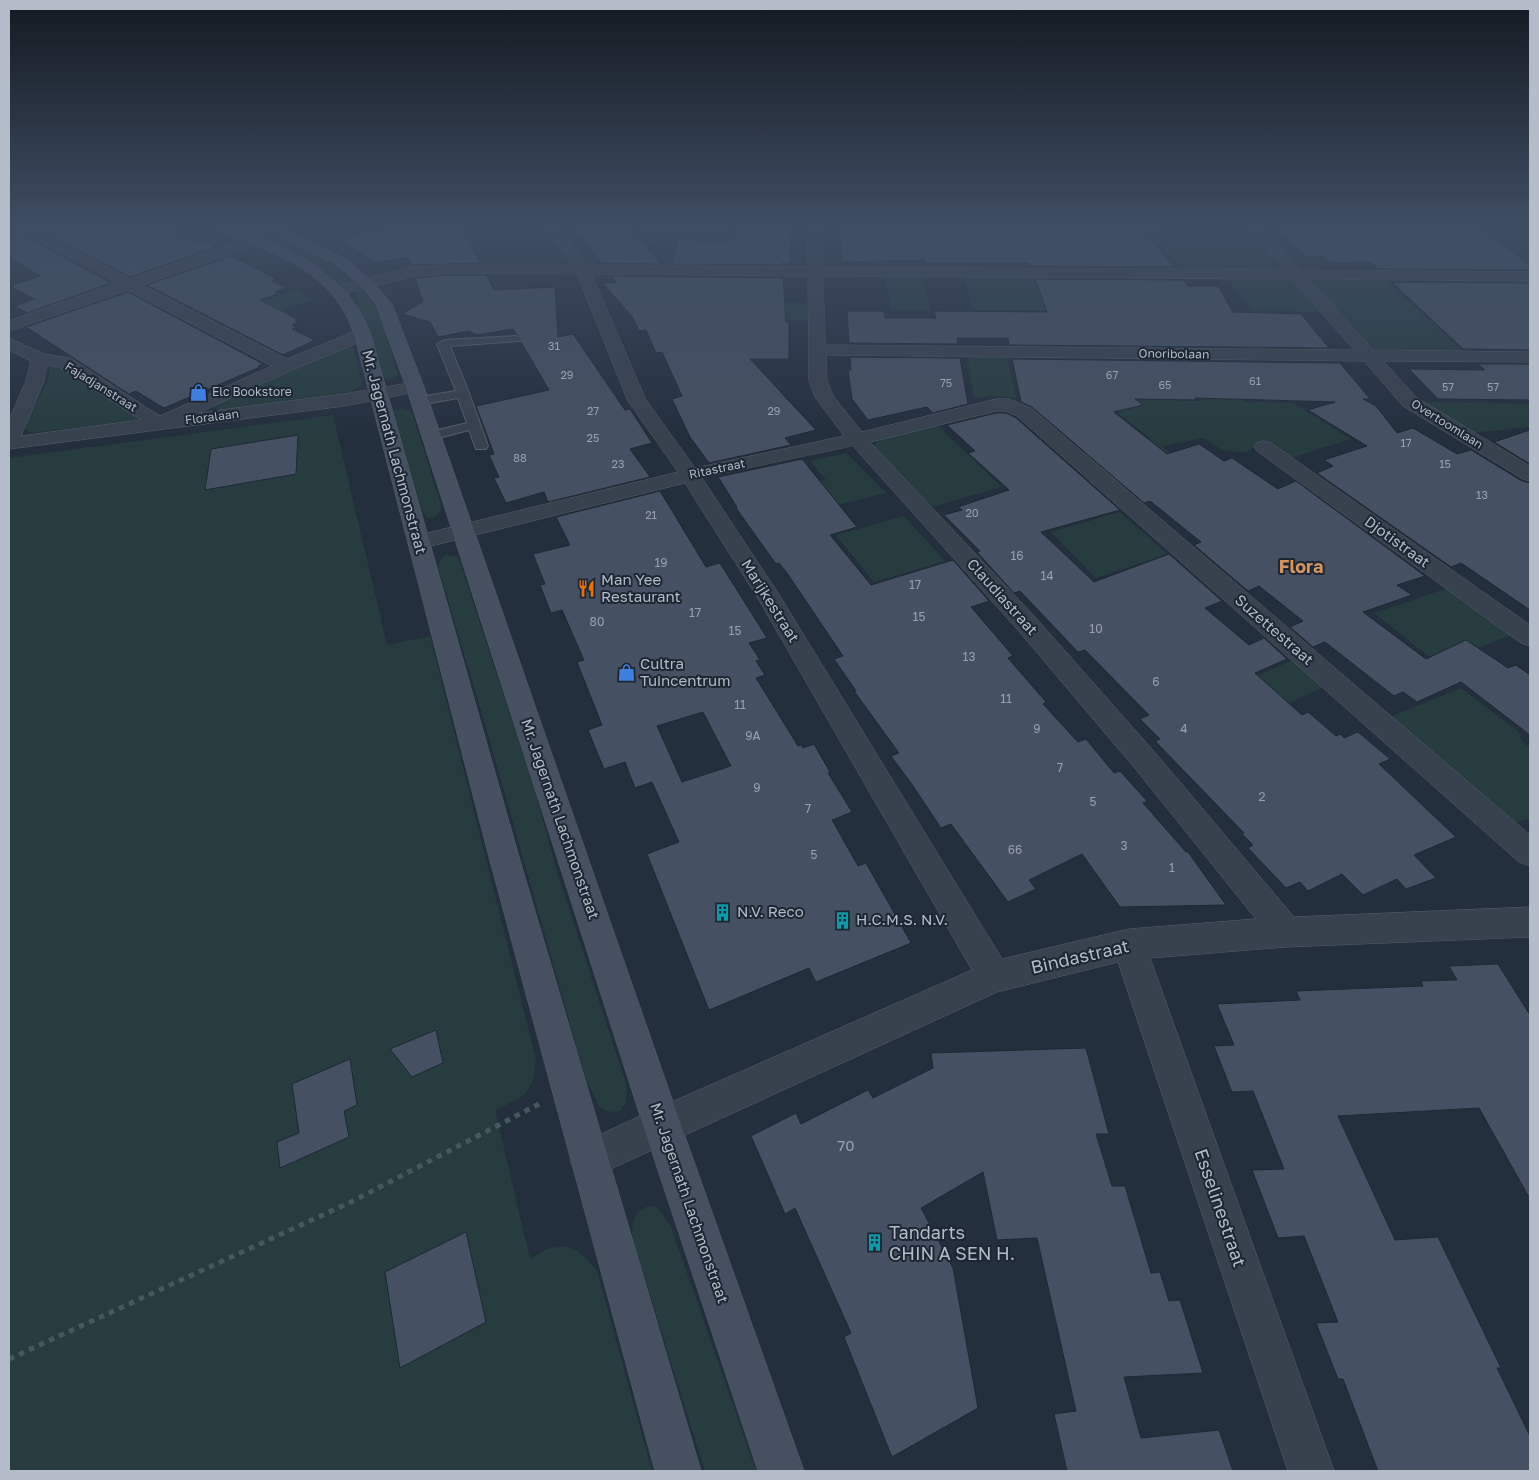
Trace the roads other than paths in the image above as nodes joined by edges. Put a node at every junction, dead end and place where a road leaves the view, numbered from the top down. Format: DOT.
graph roads {
  1 [pos="95,295"];
  2 [pos="152,295"];
  3 [pos="341,295"];
  4 [pos="376,295"];
  5 [pos="594,295"];
  6 [pos="817,295"];
  7 [pos="1314,295"];
  8 [pos="9,326"];
  9 [pos="362,334"];
  10 [pos="516,339"];
  11 [pos="11,348"];
  12 [pos="818,350"];
  13 [pos="1367,356"];
  14 [pos="1530,357"];
  15 [pos="40,359"];
  16 [pos="286,366"];
  17 [pos="463,393"];
  18 [pos="378,394"];
  19 [pos="417,394"];
  20 [pos="1017,408"];
  21 [pos="159,424"];
  22 [pos="474,425"];
  23 [pos="430,436"];
  24 [pos="857,439"];
  25 [pos="9,442"];
  26 [pos="481,446"];
  27 [pos="1264,447"];
  28 [pos="690,474"];
  29 [pos="1530,474"];
  30 [pos="463,531"];
  31 [pos="418,542"];
  32 [pos="1530,637"];
  33 [pos="1530,853"];
  34 [pos="1530,922"];
  35 [pos="1286,932"];
  36 [pos="1129,944"];
  37 [pos="994,976"];
  38 [pos="662,1124"];
  39 [pos="589,1160"];
  40 [pos="678,1471"];
  41 [pos="781,1471"];
  42 [pos="1311,1471"];
  1 -- 8 [label="street"];
  2 -- 16 [label="street"];
  3 -- 9 [label="main road, Mr. Jagernath Lachmonstraat"];
  4 -- 19 [label="main road, Mr. Jagernath Lachmonstraat"];
  5 -- 28 [label="street, Marijkestraat"];
  6 -- 12 [label="street, Claudiastraat"];
  7 -- 13 [label="street, Overtoomlaan"];
  9 -- 16 [label="street"];
  9 -- 18 [label="main road, Mr. Jagernath Lachmonstraat"];
  10 -- 17 [label="lane"];
  11 -- 15 [label="street, Fajadjanstraat"];
  12 -- 13 [label="street, Onoribolaan"];
  12 -- 24 [label="street, Claudiastraat"];
  13 -- 14 [label="street, Onoribolaan"];
  13 -- 29 [label="street, Overtoomlaan"];
  15 -- 21 [label="street, Fajadjanstraat"];
  15 -- 25 [label="street"];
  16 -- 21 [label="street"];
  17 -- 19 [label="lane"];
  17 -- 22 [label="lane"];
  18 -- 19 [label="street, Floralaan"];
  18 -- 21 [label="street, Floralaan"];
  18 -- 31 [label="main road, Mr. Jagernath Lachmonstraat"];
  19 -- 23 [label="main road, Mr. Jagernath Lachmonstraat"];
  20 -- 24 [label="street, Ritastraat"];
  20 -- 33 [label="street, Suzettestraat"];
  21 -- 25 [label="street, Floralaan"];
  22 -- 23 [label="lane"];
  22 -- 26 [label="lane"];
  23 -- 30 [label="main road, Mr. Jagernath Lachmonstraat"];
  24 -- 28 [label="street, Ritastraat"];
  24 -- 35 [label="street, Claudiastraat"];
  27 -- 32 [label="street, Djotistraat"];
  28 -- 30 [label="street, Ritastraat"];
  28 -- 37 [label="street, Marijkestraat"];
  30 -- 31 [label="street, Ritastraat"];
  30 -- 38 [label="main road, Mr. Jagernath Lachmonstraat"];
  31 -- 39 [label="main road, Mr. Jagernath Lachmonstraat"];
  34 -- 35 [label="street, Bindastraat"];
  35 -- 36 [label="street, Bindastraat"];
  36 -- 37 [label="street, Bindastraat"];
  36 -- 42 [label="street, Esselinestraat"];
  37 -- 38 [label="street, Bindastraat"];
  38 -- 39 [label="street, Bindastraat"];
  38 -- 41 [label="main road, Mr. Jagernath Lachmonstraat"];
  39 -- 40 [label="main road, Mr. Jagernath Lachmonstraat"];
}
